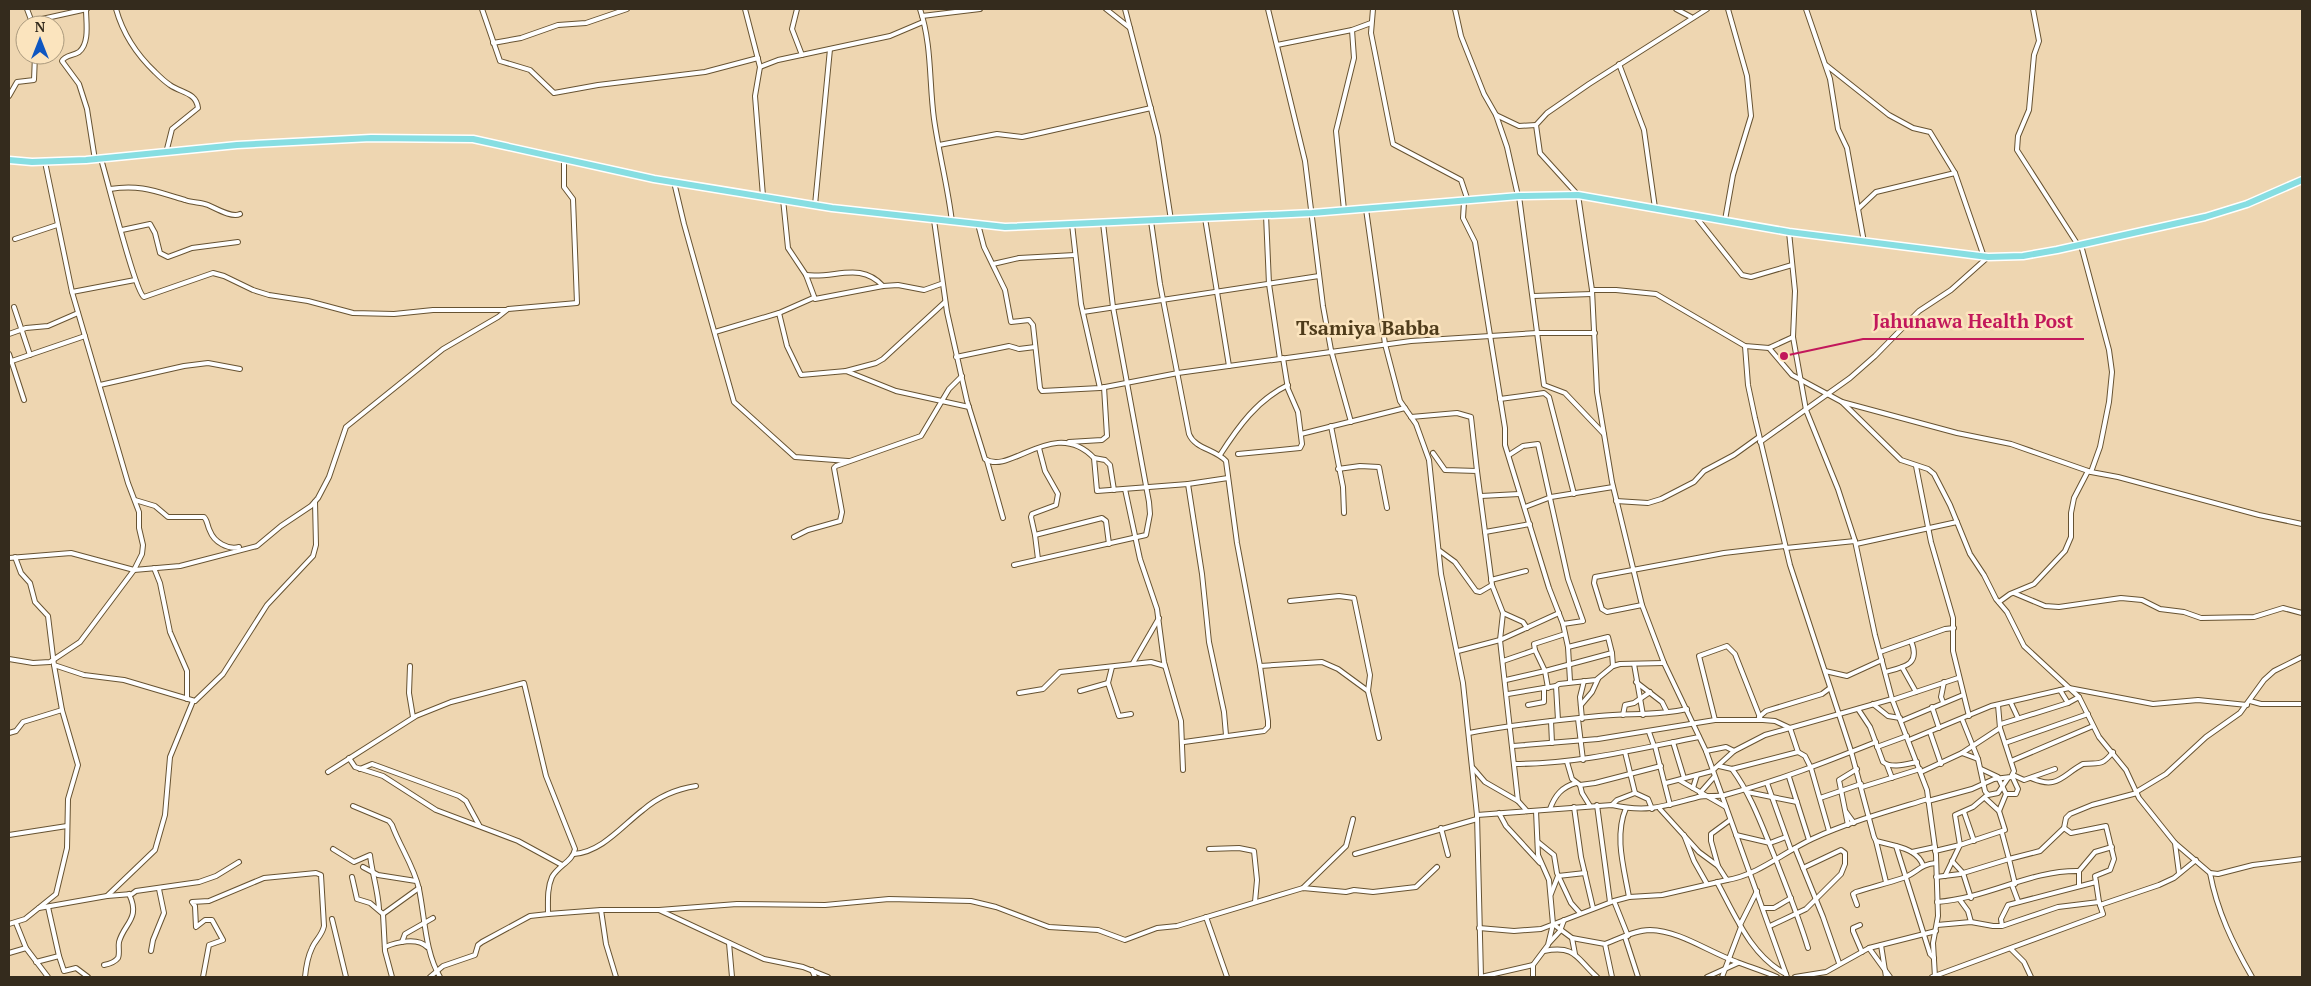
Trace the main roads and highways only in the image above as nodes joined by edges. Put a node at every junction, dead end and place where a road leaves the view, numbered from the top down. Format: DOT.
graph roads {
  1 [pos="9,160"];
  2 [pos="2302,180"];
  1 -- 2 [label="main road"];
}
